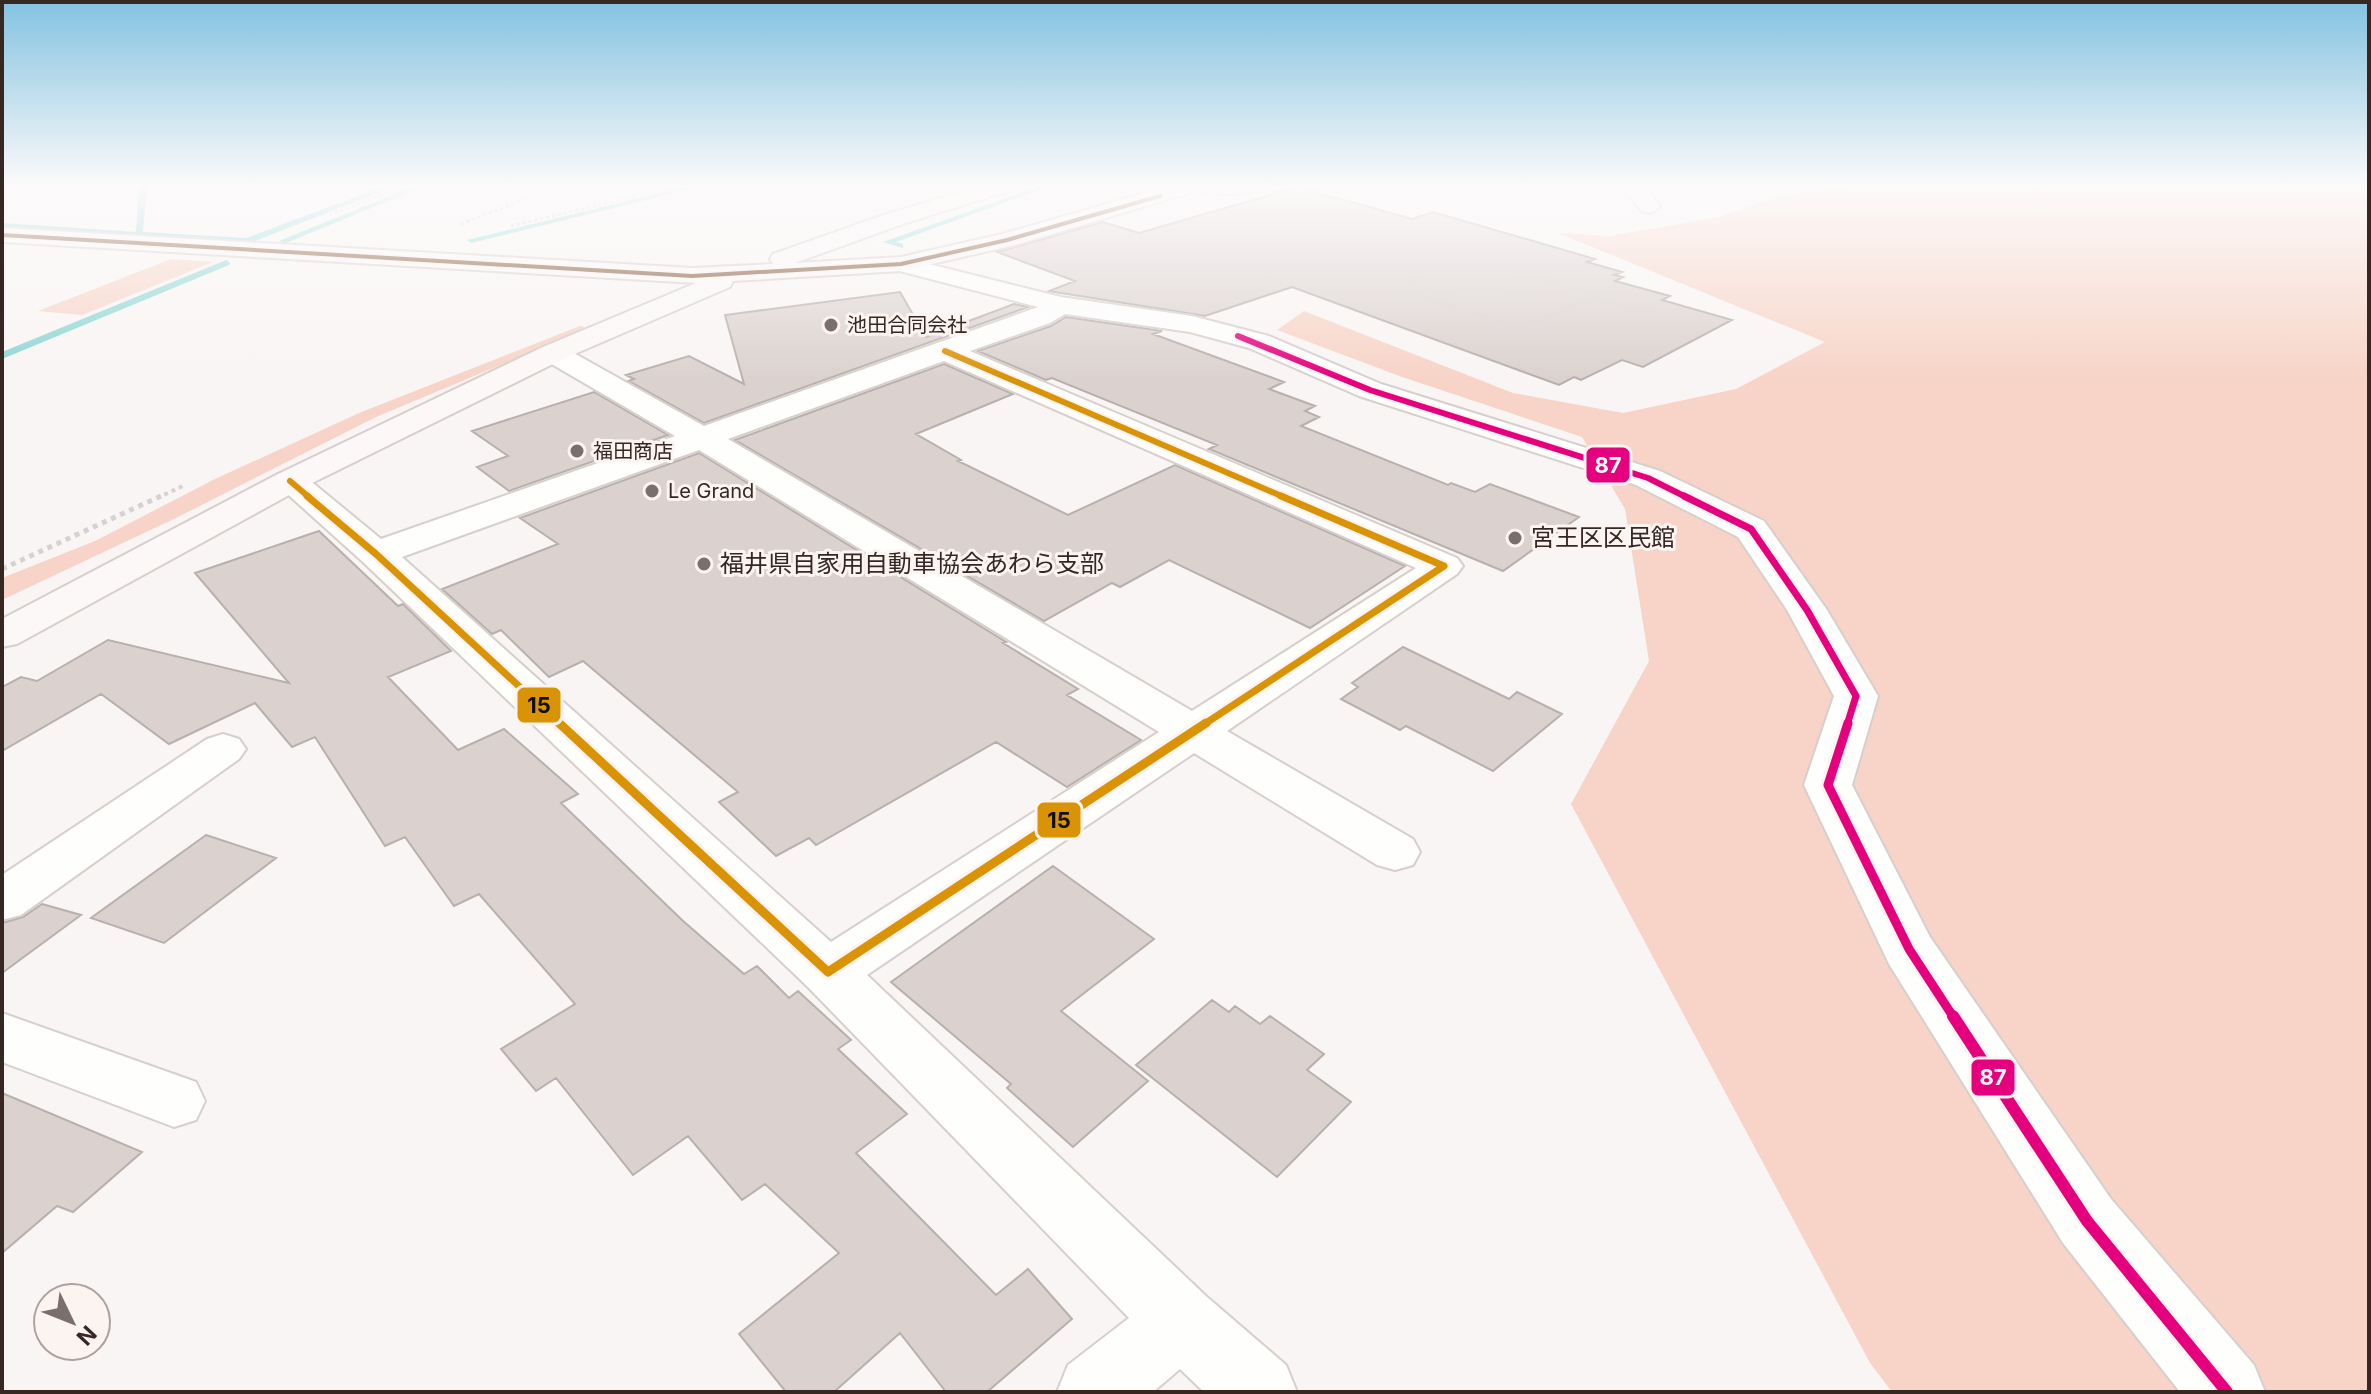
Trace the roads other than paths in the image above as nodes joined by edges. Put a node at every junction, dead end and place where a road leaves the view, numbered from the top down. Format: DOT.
graph roads {
  1 [pos="228,249"];
  2 [pos="809,249"];
  3 [pos="967,249"];
  4 [pos="901,264"];
  5 [pos="747,271"];
  6 [pos="1061,305"];
  7 [pos="945,351"];
  8 [pos="553,353"];
  9 [pos="702,438"];
  10 [pos="290,481"];
  11 [pos="376,554"];
  12 [pos="2,635"];
  13 [pos="1194,731"];
  14 [pos="223,749"];
  15 [pos="1395,852"];
  16 [pos="2,901"];
  17 [pos="828,972"];
  18 [pos="2,1037"];
  19 [pos="174,1101"];
  20 [pos="1182,1322"];
  21 [pos="1095,1392"];
  22 [pos="1259,1392"];
  23 [pos="2227,1392"];
  1 -- 5 [label="street"];
  2 -- 5 [label="street"];
  3 -- 4 [label="street"];
  4 -- 5 [label="street"];
  4 -- 6 [label="street"];
  5 -- 8 [label="street"];
  6 -- 7 [label="street"];
  6 -- 23 [label="street"];
  7 -- 9 [label="street"];
  7 -- 13 [label="street"];
  8 -- 9 [label="street"];
  8 -- 10 [label="street"];
  9 -- 11 [label="street"];
  9 -- 13 [label="street"];
  10 -- 11 [label="street"];
  10 -- 12 [label="street"];
  11 -- 17 [label="street"];
  13 -- 15 [label="street"];
  13 -- 17 [label="street"];
  14 -- 16 [label="street"];
  17 -- 20 [label="street"];
  18 -- 19 [label="street"];
  20 -- 21 [label="street"];
  20 -- 22 [label="street"];
}
